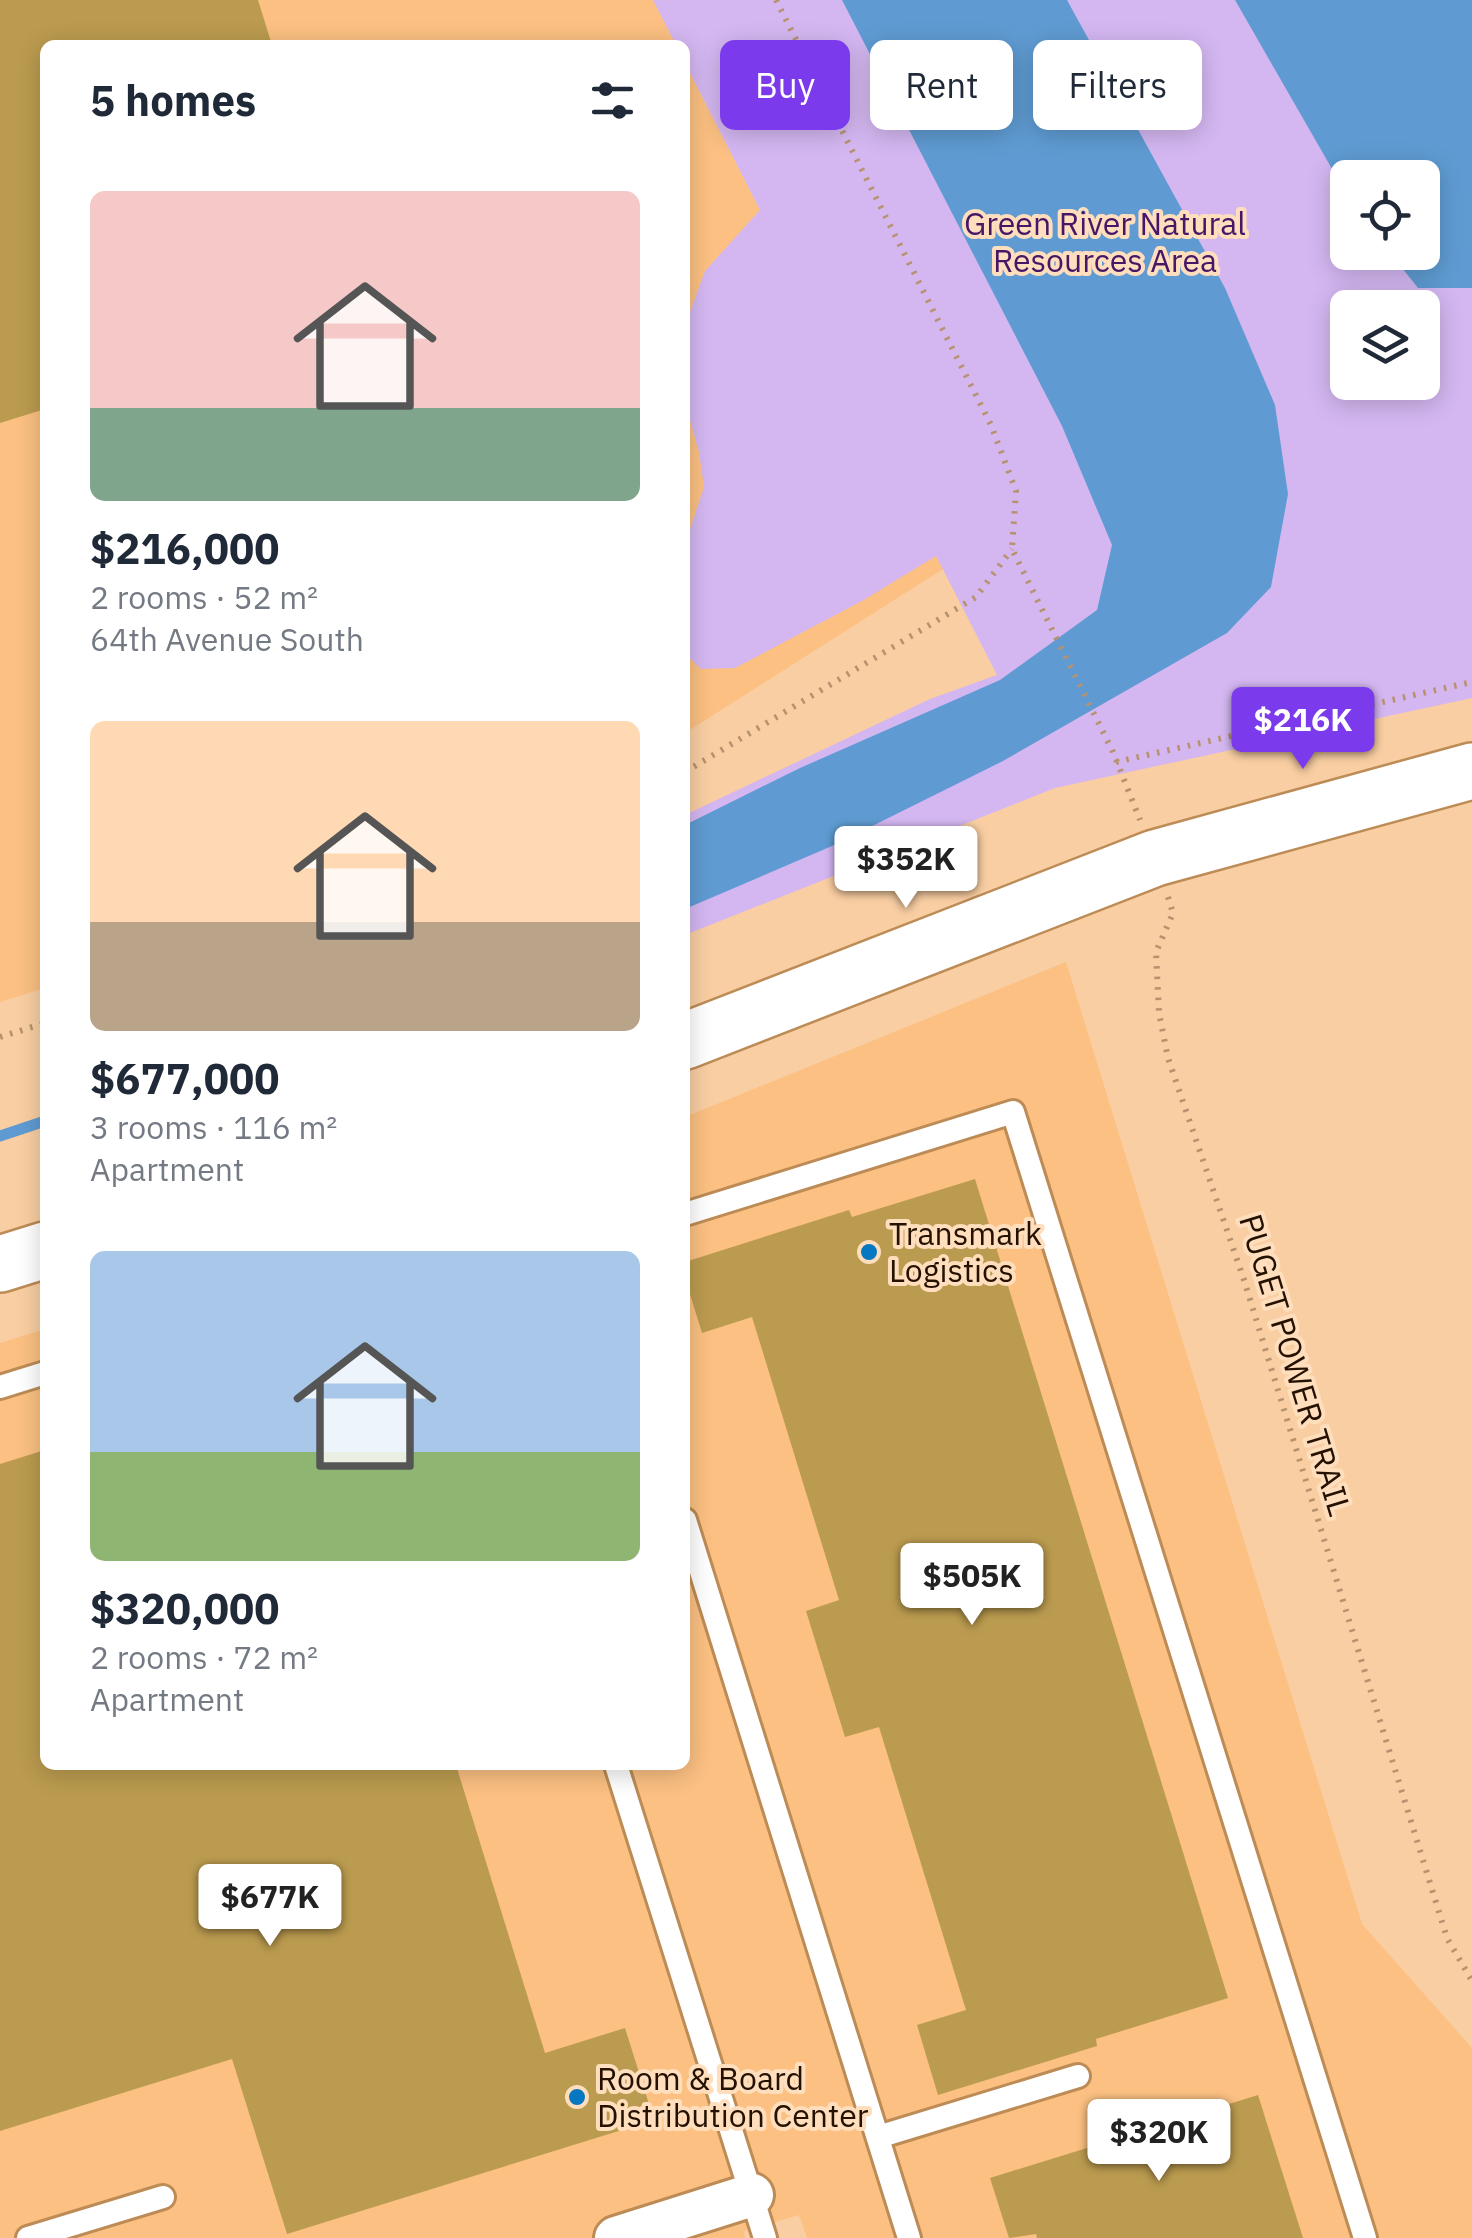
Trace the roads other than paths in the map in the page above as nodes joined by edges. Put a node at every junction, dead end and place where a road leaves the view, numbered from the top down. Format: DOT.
graph roads {
  1 [pos="1472,772"];
  2 [pos="690,1039"];
  3 [pos="690,1212"];
  4 [pos="40,1252"];
  5 [pos="0,1264"];
  6 [pos="40,1374"];
  7 [pos="0,1386"];
  8 [pos="690,1536"];
  9 [pos="618,1770"];
  10 [pos="1078,2076"];
  11 [pos="878,2137"];
  12 [pos="752,2195"];
  13 [pos="163,2196"];
  14 [pos="28,2238"];
  15 [pos="616,2238"];
  16 [pos="765,2238"];
  17 [pos="909,2238"];
  18 [pos="1365,2238"];
  1 -- 2 [label="street"];
  3 -- 18 [label="lane"];
  4 -- 5 [label="street"];
  6 -- 7 [label="lane"];
  8 -- 11 [label="lane"];
  9 -- 12 [label="lane"];
  10 -- 11 [label="lane"];
  11 -- 17 [label="lane"];
  12 -- 15 [label="street"];
  12 -- 16 [label="lane"];
  13 -- 14 [label="lane"];
}
